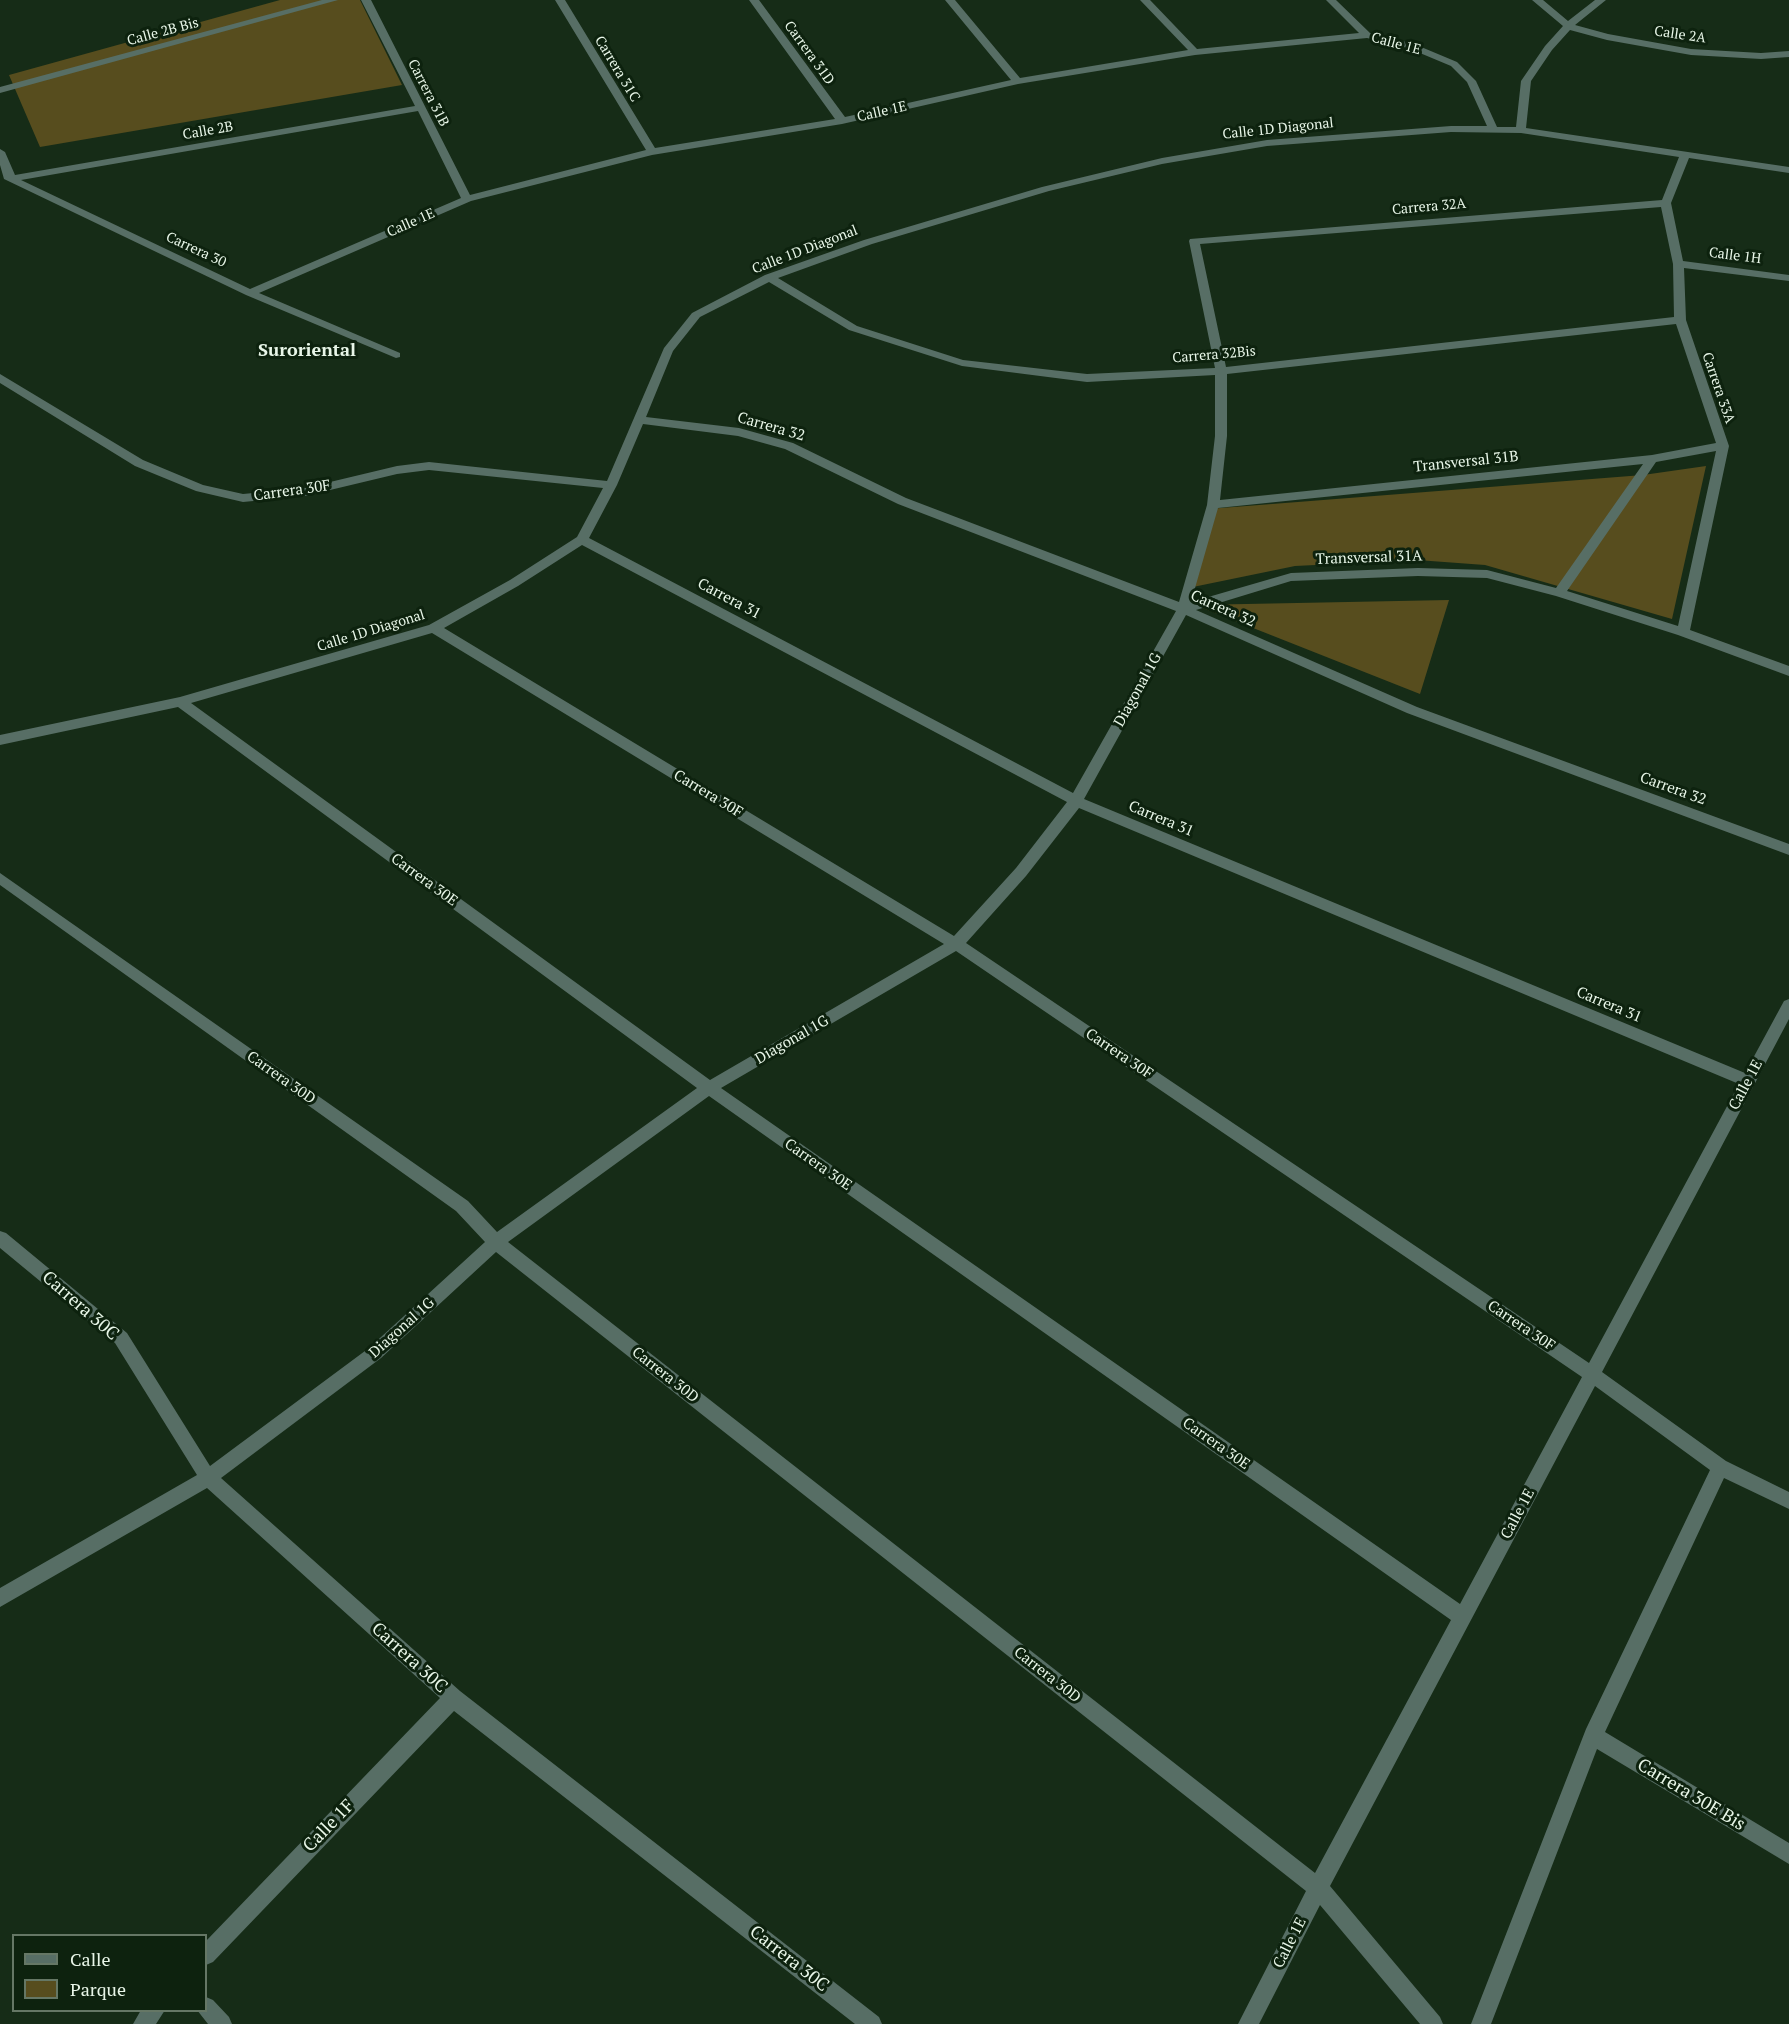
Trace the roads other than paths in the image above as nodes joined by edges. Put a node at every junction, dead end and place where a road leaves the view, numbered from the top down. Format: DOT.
graph roads {
  1 [pos="333,0"];
  2 [pos="366,0"];
  3 [pos="560,0"];
  4 [pos="753,0"];
  5 [pos="950,0"];
  6 [pos="1144,0"];
  7 [pos="1331,0"];
  8 [pos="1537,0"];
  9 [pos="1602,0"];
  10 [pos="1568,26"];
  11 [pos="1367,35"];
  12 [pos="1195,52"];
  13 [pos="1789,54"];
  14 [pos="1018,81"];
  15 [pos="0,90"];
  16 [pos="420,108"];
  17 [pos="842,122"];
  18 [pos="1493,129"];
  19 [pos="1521,130"];
  20 [pos="0,152"];
  21 [pos="652,152"];
  22 [pos="1685,154"];
  23 [pos="1789,170"];
  24 [pos="6,179"];
  25 [pos="467,199"];
  26 [pos="1666,203"];
  27 [pos="1194,241"];
  28 [pos="1678,264"];
  29 [pos="769,277"];
  30 [pos="1789,278"];
  31 [pos="250,293"];
  32 [pos="1680,320"];
  33 [pos="396,355"];
  34 [pos="1221,371"];
  35 [pos="0,378"];
  36 [pos="639,420"];
  37 [pos="1723,446"];
  38 [pos="1652,459"];
  39 [pos="611,485"];
  40 [pos="1213,505"];
  41 [pos="582,540"];
  42 [pos="1559,593"];
  43 [pos="1182,609"];
  44 [pos="434,628"];
  45 [pos="1683,632"];
  46 [pos="1789,671"];
  47 [pos="180,702"];
  48 [pos="0,740"];
  49 [pos="1076,801"];
  50 [pos="1789,850"];
  51 [pos="0,879"];
  52 [pos="956,944"];
  53 [pos="1789,1005"];
  54 [pos="1749,1081"];
  55 [pos="709,1089"];
  56 [pos="0,1238"];
  57 [pos="496,1242"];
  58 [pos="1592,1374"];
  59 [pos="1720,1467"];
  60 [pos="208,1478"];
  61 [pos="1789,1501"];
  62 [pos="0,1598"];
  63 [pos="1463,1617"];
  64 [pos="453,1698"];
  65 [pos="1593,1737"];
  66 [pos="1789,1854"];
  67 [pos="1318,1888"];
  68 [pos="207,1954"];
  69 [pos="207,2008"];
  70 [pos="153,2012"];
  71 [pos="143,2024"];
  72 [pos="222,2024"];
  73 [pos="872,2024"];
  74 [pos="1248,2024"];
  75 [pos="1433,2024"];
  76 [pos="1481,2024"];
  1 -- 15 [label="street, Calle 2B Bis"];
  2 -- 16 [label="street, Carrera 31B"];
  3 -- 21 [label="street, Carrera 31C"];
  4 -- 17 [label="street, Carrera 31D"];
  5 -- 14 [label="street"];
  6 -- 12 [label="street"];
  7 -- 11 [label="street"];
  8 -- 10 [label="street"];
  9 -- 10 [label="street"];
  10 -- 13 [label="street, Calle 2A"];
  10 -- 19 [label="street"];
  11 -- 12 [label="street, Calle 1E"];
  11 -- 18 [label="street, Calle 1E"];
  12 -- 14 [label="street, Calle 1E"];
  14 -- 17 [label="street, Calle 1E"];
  16 -- 24 [label="street, Calle 2B"];
  16 -- 25 [label="street, Carrera 31B"];
  17 -- 21 [label="street, Calle 1E"];
  18 -- 19 [label="street, Calle 1D Diagonal"];
  18 -- 29 [label="street, Calle 1D Diagonal"];
  19 -- 22 [label="street, Calle 1D Diagonal"];
  20 -- 24 [label="street"];
  21 -- 25 [label="street, Calle 1E"];
  22 -- 23 [label="street, Calle 1D Diagonal"];
  22 -- 26 [label="street"];
  24 -- 31 [label="street, Carrera 30"];
  25 -- 31 [label="street, Calle 1E"];
  26 -- 27 [label="street, Carrera 32A"];
  26 -- 28 [label="street, Carrera 33A"];
  27 -- 34 [label="street, Diagonal 1G"];
  28 -- 30 [label="street, Calle 1H"];
  28 -- 32 [label="street, Carrera 33A"];
  29 -- 34 [label="street, Carrera 32Bis"];
  29 -- 36 [label="street, Calle 1D Diagonal"];
  31 -- 33 [label="street, Carrera 30"];
  32 -- 34 [label="street, Carrera 32Bis"];
  32 -- 37 [label="street, Carrera 33A"];
  34 -- 40 [label="street, Diagonal 1G"];
  35 -- 39 [label="street, Carrera 30F"];
  36 -- 39 [label="street, Calle 1D Diagonal"];
  36 -- 43 [label="street, Carrera 32"];
  37 -- 38 [label="street, Transversal 31B"];
  37 -- 45 [label="street, Carrera 33A"];
  38 -- 40 [label="street, Transversal 31B"];
  38 -- 42 [label="street"];
  39 -- 41 [label="street, Calle 1D Diagonal"];
  40 -- 43 [label="street, Diagonal 1G"];
  41 -- 44 [label="street, Calle 1D Diagonal"];
  41 -- 49 [label="street, Carrera 31"];
  42 -- 43 [label="street, Transversal 31A"];
  42 -- 45 [label="street, Transversal 31A"];
  43 -- 49 [label="street, Diagonal 1G"];
  43 -- 50 [label="street, Carrera 32"];
  44 -- 47 [label="street, Calle 1D Diagonal"];
  44 -- 52 [label="street, Carrera 30F"];
  45 -- 46 [label="street"];
  47 -- 48 [label="street, Calle 1D Diagonal"];
  47 -- 55 [label="street, Carrera 30E"];
  49 -- 52 [label="street, Diagonal 1G"];
  49 -- 54 [label="street, Carrera 31"];
  51 -- 57 [label="street, Carrera 30D"];
  52 -- 55 [label="street, Diagonal 1G"];
  52 -- 58 [label="street, Carrera 30F"];
  53 -- 54 [label="street, Calle 1E"];
  54 -- 58 [label="street, Calle 1E"];
  55 -- 57 [label="street, Diagonal 1G"];
  55 -- 63 [label="street, Carrera 30E"];
  56 -- 60 [label="street, Carrera 30C"];
  57 -- 60 [label="street, Diagonal 1G"];
  57 -- 67 [label="street, Carrera 30D"];
  58 -- 59 [label="street, Carrera 30F"];
  58 -- 63 [label="street, Calle 1E"];
  59 -- 61 [label="street, Carrera 30F"];
  59 -- 65 [label="street"];
  60 -- 62 [label="street, Diagonal 1G"];
  60 -- 64 [label="street, Carrera 30C"];
  63 -- 67 [label="street, Calle 1E"];
  64 -- 68 [label="street, Calle 1F"];
  64 -- 73 [label="street, Carrera 30C"];
  65 -- 66 [label="street, Carrera 30E Bis"];
  65 -- 76 [label="street"];
  67 -- 74 [label="street, Calle 1E"];
  67 -- 75 [label="street, Carrera 30D"];
  69 -- 72 [label="street"];
  70 -- 71 [label="street"];
}
